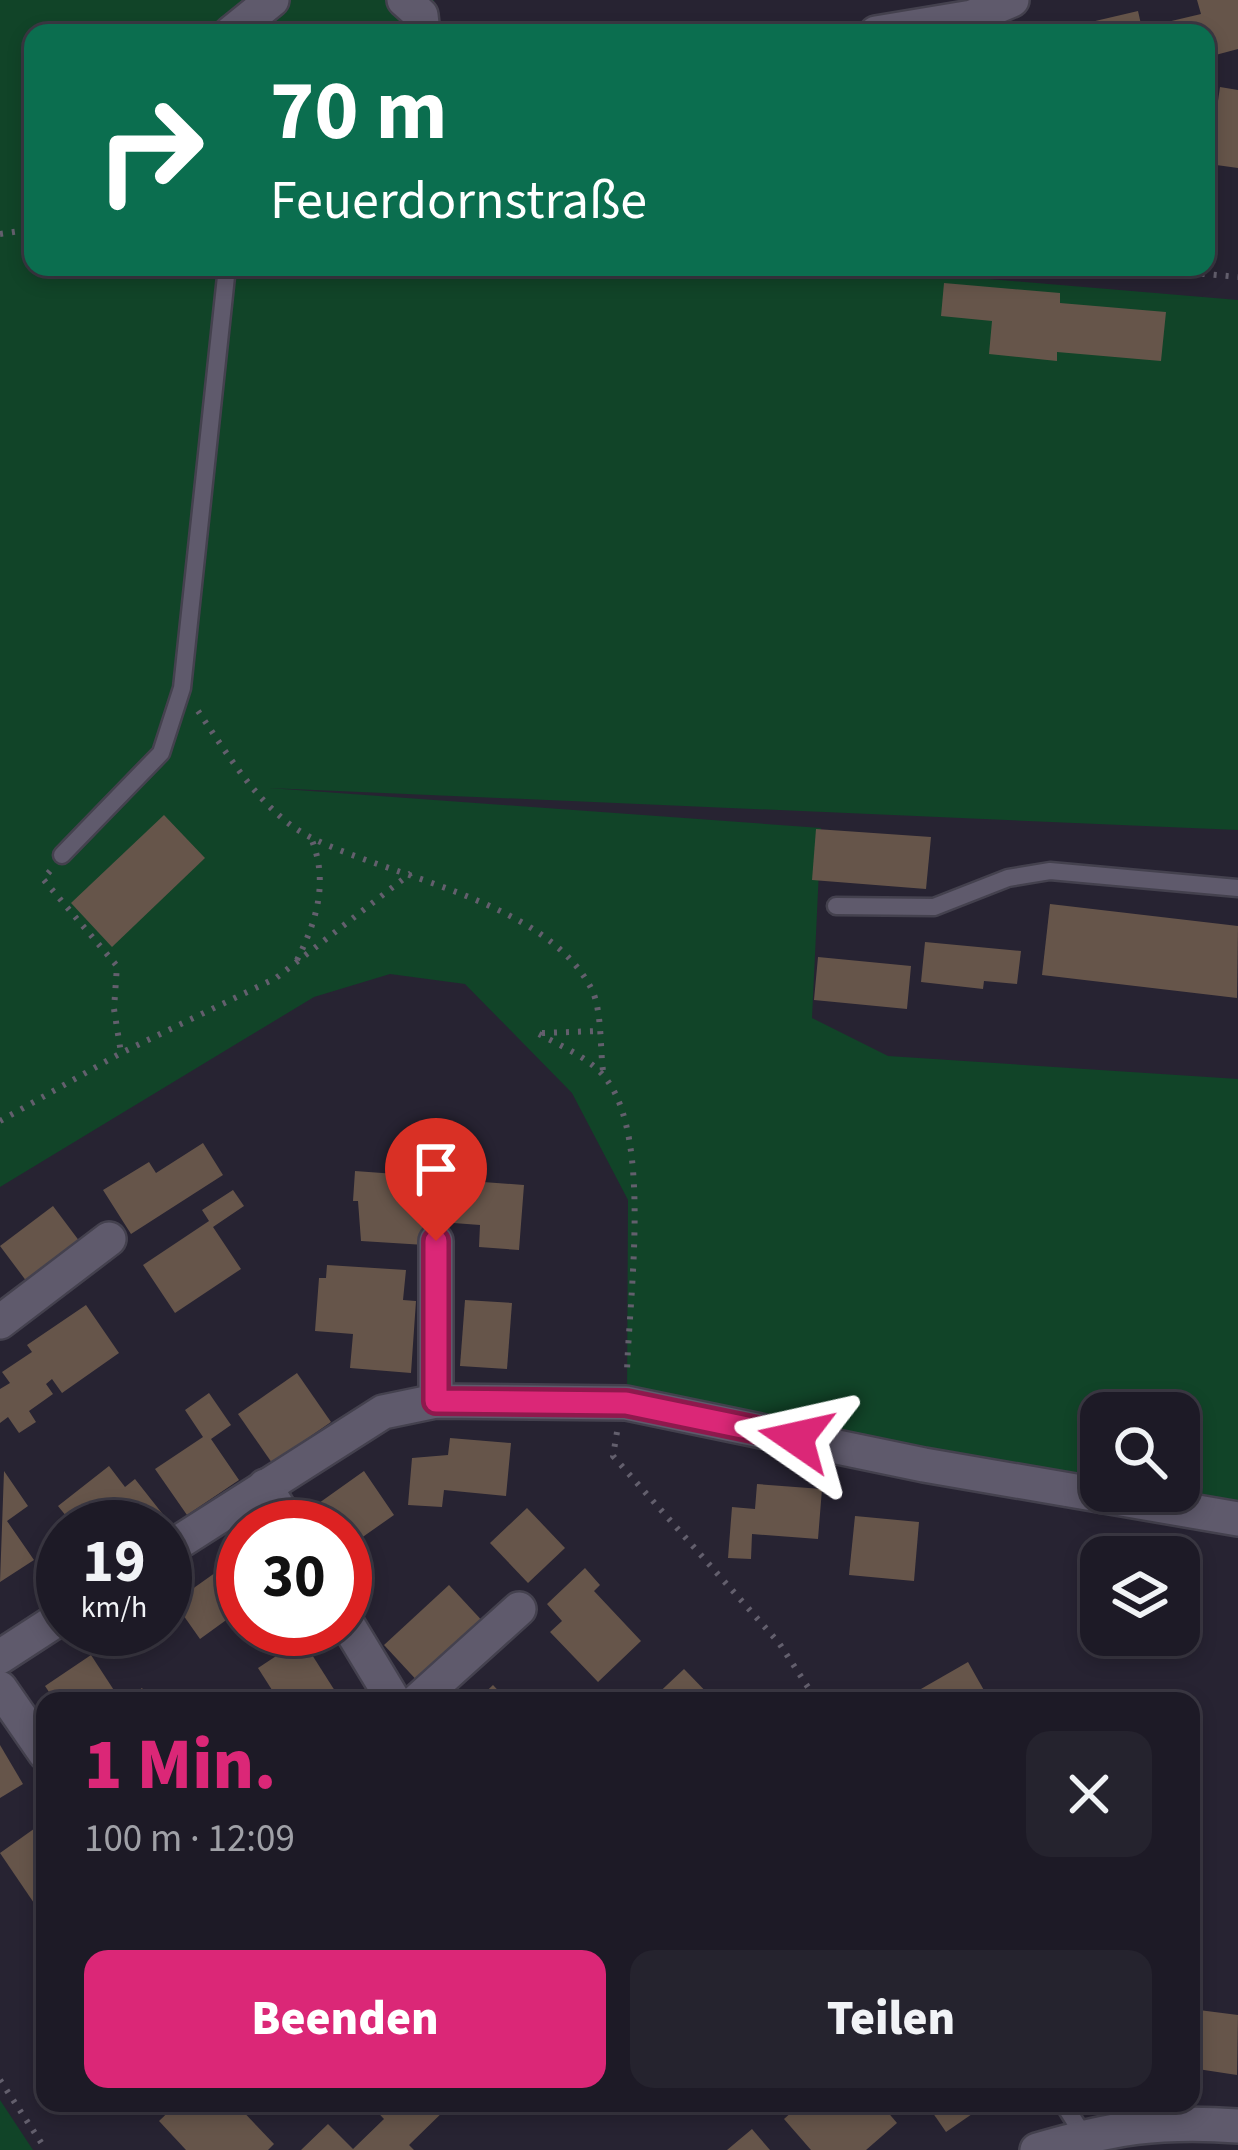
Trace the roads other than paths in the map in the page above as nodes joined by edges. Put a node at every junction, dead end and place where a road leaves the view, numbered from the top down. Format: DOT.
graph roads {
  1 [pos="272,0"];
  2 [pos="404,0"];
  3 [pos="1012,0"];
  4 [pos="242,24"];
  5 [pos="422,24"];
  6 [pos="930,24"];
  7 [pos="225,276"];
  8 [pos="62,855"];
  9 [pos="1238,888"];
  10 [pos="836,906"];
  11 [pos="110,1239"];
  12 [pos="436,1241"];
  13 [pos="0,1322"];
  14 [pos="436,1401"];
  15 [pos="265,1486"];
  16 [pos="274,1500"];
  17 [pos="1238,1519"];
  18 [pos="192,1533"];
  19 [pos="519,1609"];
  20 [pos="36,1634"];
  21 [pos="367,1656"];
  22 [pos="0,1657"];
  23 [pos="0,1688"];
  24 [pos="389,1692"];
  25 [pos="427,1692"];
  26 [pos="36,1740"];
  27 [pos="1073,2112"];
  28 [pos="1238,2126"];
  29 [pos="1100,2138"];
  30 [pos="1037,2150"];
  1 -- 4 [label="street"];
  2 -- 5 [label="street"];
  3 -- 6 [label="street"];
  7 -- 8 [label="lane"];
  9 -- 10 [label="lane"];
  11 -- 13 [label="street"];
  12 -- 14 [label="street"];
  14 -- 15 [label="street"];
  14 -- 17 [label="street"];
  15 -- 16 [label="street"];
  15 -- 18 [label="street"];
  19 -- 25 [label="street"];
  20 -- 22 [label="street"];
  21 -- 24 [label="street"];
  23 -- 26 [label="street"];
  27 -- 29 [label="lane"];
  28 -- 29 [label="street"];
  29 -- 30 [label="street"];
}
